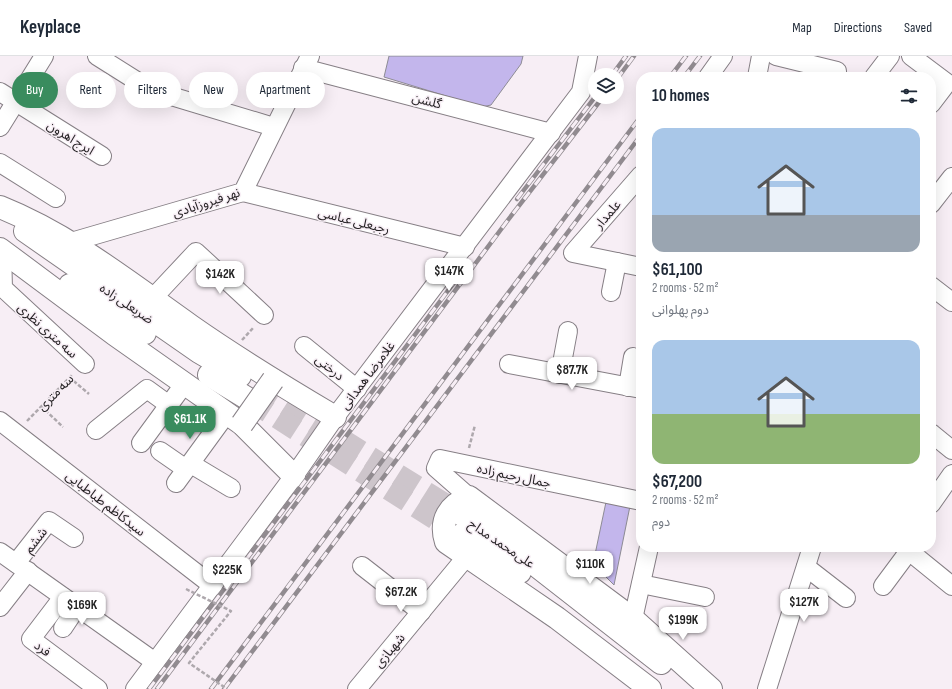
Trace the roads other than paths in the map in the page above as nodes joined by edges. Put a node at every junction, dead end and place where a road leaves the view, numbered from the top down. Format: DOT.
graph roads {
  1 [pos="44,56"];
  2 [pos="96,56"];
  3 [pos="588,56"];
  4 [pos="723,56"];
  5 [pos="761,56"];
  6 [pos="776,56"];
  7 [pos="890,56"];
  8 [pos="918,58"];
  9 [pos="307,62"];
  10 [pos="837,68"];
  11 [pos="34,72"];
  12 [pos="712,72"];
  13 [pos="758,72"];
  14 [pos="878,72"];
  15 [pos="934,72"];
  16 [pos="936,74"];
  17 [pos="0,92"];
  18 [pos="936,98"];
  19 [pos="12,99"];
  20 [pos="12,108"];
  21 [pos="27,108"];
  22 [pos="0,127"];
  23 [pos="274,127"];
  24 [pos="551,133"];
  25 [pos="102,156"];
  26 [pos="0,163"];
  27 [pos="952,177"];
  28 [pos="636,182"];
  29 [pos="243,192"];
  30 [pos="56,198"];
  31 [pos="936,198"];
  32 [pos="0,208"];
  33 [pos="0,212"];
  34 [pos="71,242"];
  35 [pos="1,247"];
  36 [pos="465,248"];
  37 [pos="617,262"];
  38 [pos="636,266"];
  39 [pos="936,290"];
  40 [pos="611,292"];
  41 [pos="152,298"];
  42 [pos="952,302"];
  43 [pos="264,315"];
  44 [pos="568,331"];
  45 [pos="304,346"];
  46 [pos="633,357"];
  47 [pos="86,364"];
  48 [pos="509,364"];
  49 [pos="560,374"];
  50 [pos="185,383"];
  51 [pos="357,388"];
  52 [pos="634,388"];
  53 [pos="260,389"];
  54 [pos="168,404"];
  55 [pos="335,417"];
  56 [pos="235,419"];
  57 [pos="0,421"];
  58 [pos="96,430"];
  59 [pos="936,436"];
  60 [pos="141,443"];
  61 [pos="950,443"];
  62 [pos="160,451"];
  63 [pos="184,472"];
  64 [pos="952,474"];
  65 [pos="294,476"];
  66 [pos="231,488"];
  67 [pos="936,497"];
  68 [pos="636,500"];
  69 [pos="461,514"];
  70 [pos="74,538"];
  71 [pos="0,552"];
  72 [pos="648,552"];
  73 [pos="810,552"];
  74 [pos="904,552"];
  75 [pos="910,552"];
  76 [pos="467,556"];
  77 [pos="362,566"];
  78 [pos="22,567"];
  79 [pos="806,567"];
  80 [pos="641,584"];
  81 [pos="213,586"];
  82 [pos="883,586"];
  83 [pos="952,586"];
  84 [pos="705,597"];
  85 [pos="846,598"];
  86 [pos="70,602"];
  87 [pos="0,607"];
  88 [pos="421,612"];
  89 [pos="632,619"];
  90 [pos="63,628"];
  91 [pos="155,662"];
  92 [pos="98,689"];
  93 [pos="135,689"];
  94 [pos="358,689"];
  95 [pos="650,689"];
  96 [pos="666,689"];
  97 [pos="693,689"];
  98 [pos="711,689"];
  99 [pos="768,689"];
  1 -- 11 [label="street"];
  2 -- 23 [label="street"];
  3 -- 24 [label="street, غلامرضا همدانی"];
  4 -- 12 [label="street"];
  5 -- 13 [label="street"];
  6 -- 10 [label="street"];
  7 -- 14 [label="street"];
  8 -- 15 [label="street"];
  9 -- 23 [label="street, نهر فیروزآبادی"];
  9 -- 24 [label="street, گلشن"];
  16 -- 18 [label="street"];
  17 -- 19 [label="street, ایرج اهرون"];
  20 -- 22 [label="street"];
  21 -- 25 [label="street, ایرج اهرون"];
  23 -- 29 [label="street, نهر فیروزآبادی"];
  24 -- 36 [label="street, غلامرضا همدانی"];
  26 -- 30 [label="street"];
  27 -- 31 [label="street"];
  28 -- 37 [label="street, علمدار"];
  29 -- 34 [label="street, نهر فیروزآبادی"];
  29 -- 36 [label="street, رجبعلی عباسی"];
  32 -- 34 [label="main road"];
  33 -- 53 [label="main road, ضربعلی زاده"];
  34 -- 41 [label="main road"];
  35 -- 47 [label="street, سه متری نظری"];
  35 -- 50 [label="main road"];
  35 -- 53 [label="main road, ضربعلی زاده"];
  36 -- 51 [label="street, غلامرضا همدانی"];
  37 -- 38 [label="street"];
  37 -- 40 [label="street"];
  39 -- 42 [label="street"];
  41 -- 43 [label="street"];
  41 -- 53 [label="main road"];
  44 -- 49 [label="street"];
  45 -- 51 [label="street, درختی"];
  46 -- 52 [label="street"];
  48 -- 49 [label="street"];
  49 -- 52 [label="street"];
  50 -- 54 [label="street"];
  50 -- 56 [label="main road"];
  51 -- 55 [label="street, غلامرضا همدانی"];
  53 -- 55 [label="main road"];
  53 -- 56 [label="main road, bridge"];
  54 -- 58 [label="street"];
  54 -- 60 [label="street"];
  55 -- 65 [label="street, غلامرضا همدانی"];
  56 -- 63 [label="street"];
  56 -- 65 [label="main road"];
  57 -- 81 [label="street, سیدکاظم طباطبایی"];
  59 -- 61 [label="street"];
  62 -- 63 [label="street"];
  63 -- 66 [label="street"];
  64 -- 67 [label="street"];
  65 -- 81 [label="street, غلامرضا همدانی"];
  68 -- 69 [label="street, جمال رحیم زاده"];
  69 -- 76 [label="main road"];
  69 -- 89 [label="main road"];
  69 -- 96 [label="main road, علی‌محمد مداح"];
  69 -- 97 [label="main road, علی‌محمد مداح"];
  70 -- 78 [label="street, ششم"];
  71 -- 78 [label="street"];
  72 -- 80 [label="street"];
  73 -- 79 [label="street"];
  74 -- 82 [label="street"];
  75 -- 83 [label="street"];
  76 -- 88 [label="street, شهبازی"];
  76 -- 95 [label="main road"];
  77 -- 88 [label="street"];
  78 -- 86 [label="street"];
  78 -- 87 [label="street"];
  79 -- 85 [label="street"];
  79 -- 99 [label="street"];
  80 -- 84 [label="street"];
  80 -- 89 [label="street"];
  81 -- 91 [label="street, غلامرضا همدانی"];
  86 -- 90 [label="street"];
  86 -- 91 [label="street"];
  86 -- 92 [label="street, فرد"];
  88 -- 94 [label="street, شهبازی"];
  89 -- 98 [label="main road"];
  91 -- 93 [label="street, غلامرضا همدانی"];
}
